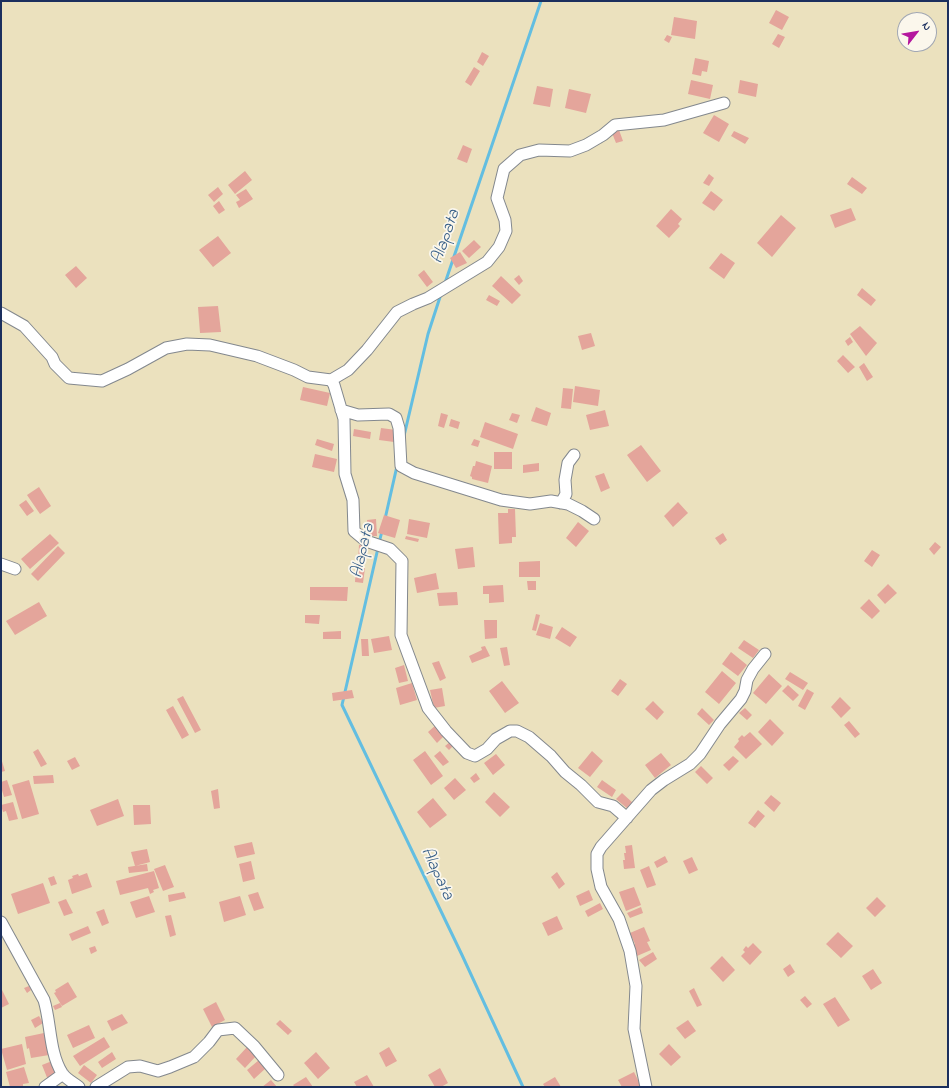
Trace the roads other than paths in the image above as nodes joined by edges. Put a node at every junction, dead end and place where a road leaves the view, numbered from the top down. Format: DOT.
graph roads {
  1 [pos="724,103"];
  2 [pos="1,313"];
  3 [pos="331,380"];
  4 [pos="341,410"];
  5 [pos="574,455"];
  6 [pos="561,503"];
  7 [pos="594,519"];
  8 [pos="1,564"];
  9 [pos="15,569"];
  10 [pos="765,654"];
  11 [pos="628,818"];
  12 [pos="1,922"];
  13 [pos="63,1074"];
  14 [pos="278,1075"];
  15 [pos="115,1083"];
  16 [pos="45,1087"];
  17 [pos="79,1087"];
  18 [pos="96,1087"];
  19 [pos="646,1087"];
  1 -- 3 [label="street"];
  2 -- 3 [label="street"];
  3 -- 4 [label="street"];
  4 -- 6 [label="street"];
  4 -- 11 [label="street"];
  5 -- 6 [label="street"];
  6 -- 7 [label="street"];
  8 -- 9 [label="street"];
  10 -- 11 [label="street"];
  11 -- 19 [label="street"];
  12 -- 13 [label="street"];
  13 -- 16 [label="street"];
  13 -- 17 [label="street"];
  14 -- 15 [label="street"];
  15 -- 18 [label="street"];
}
